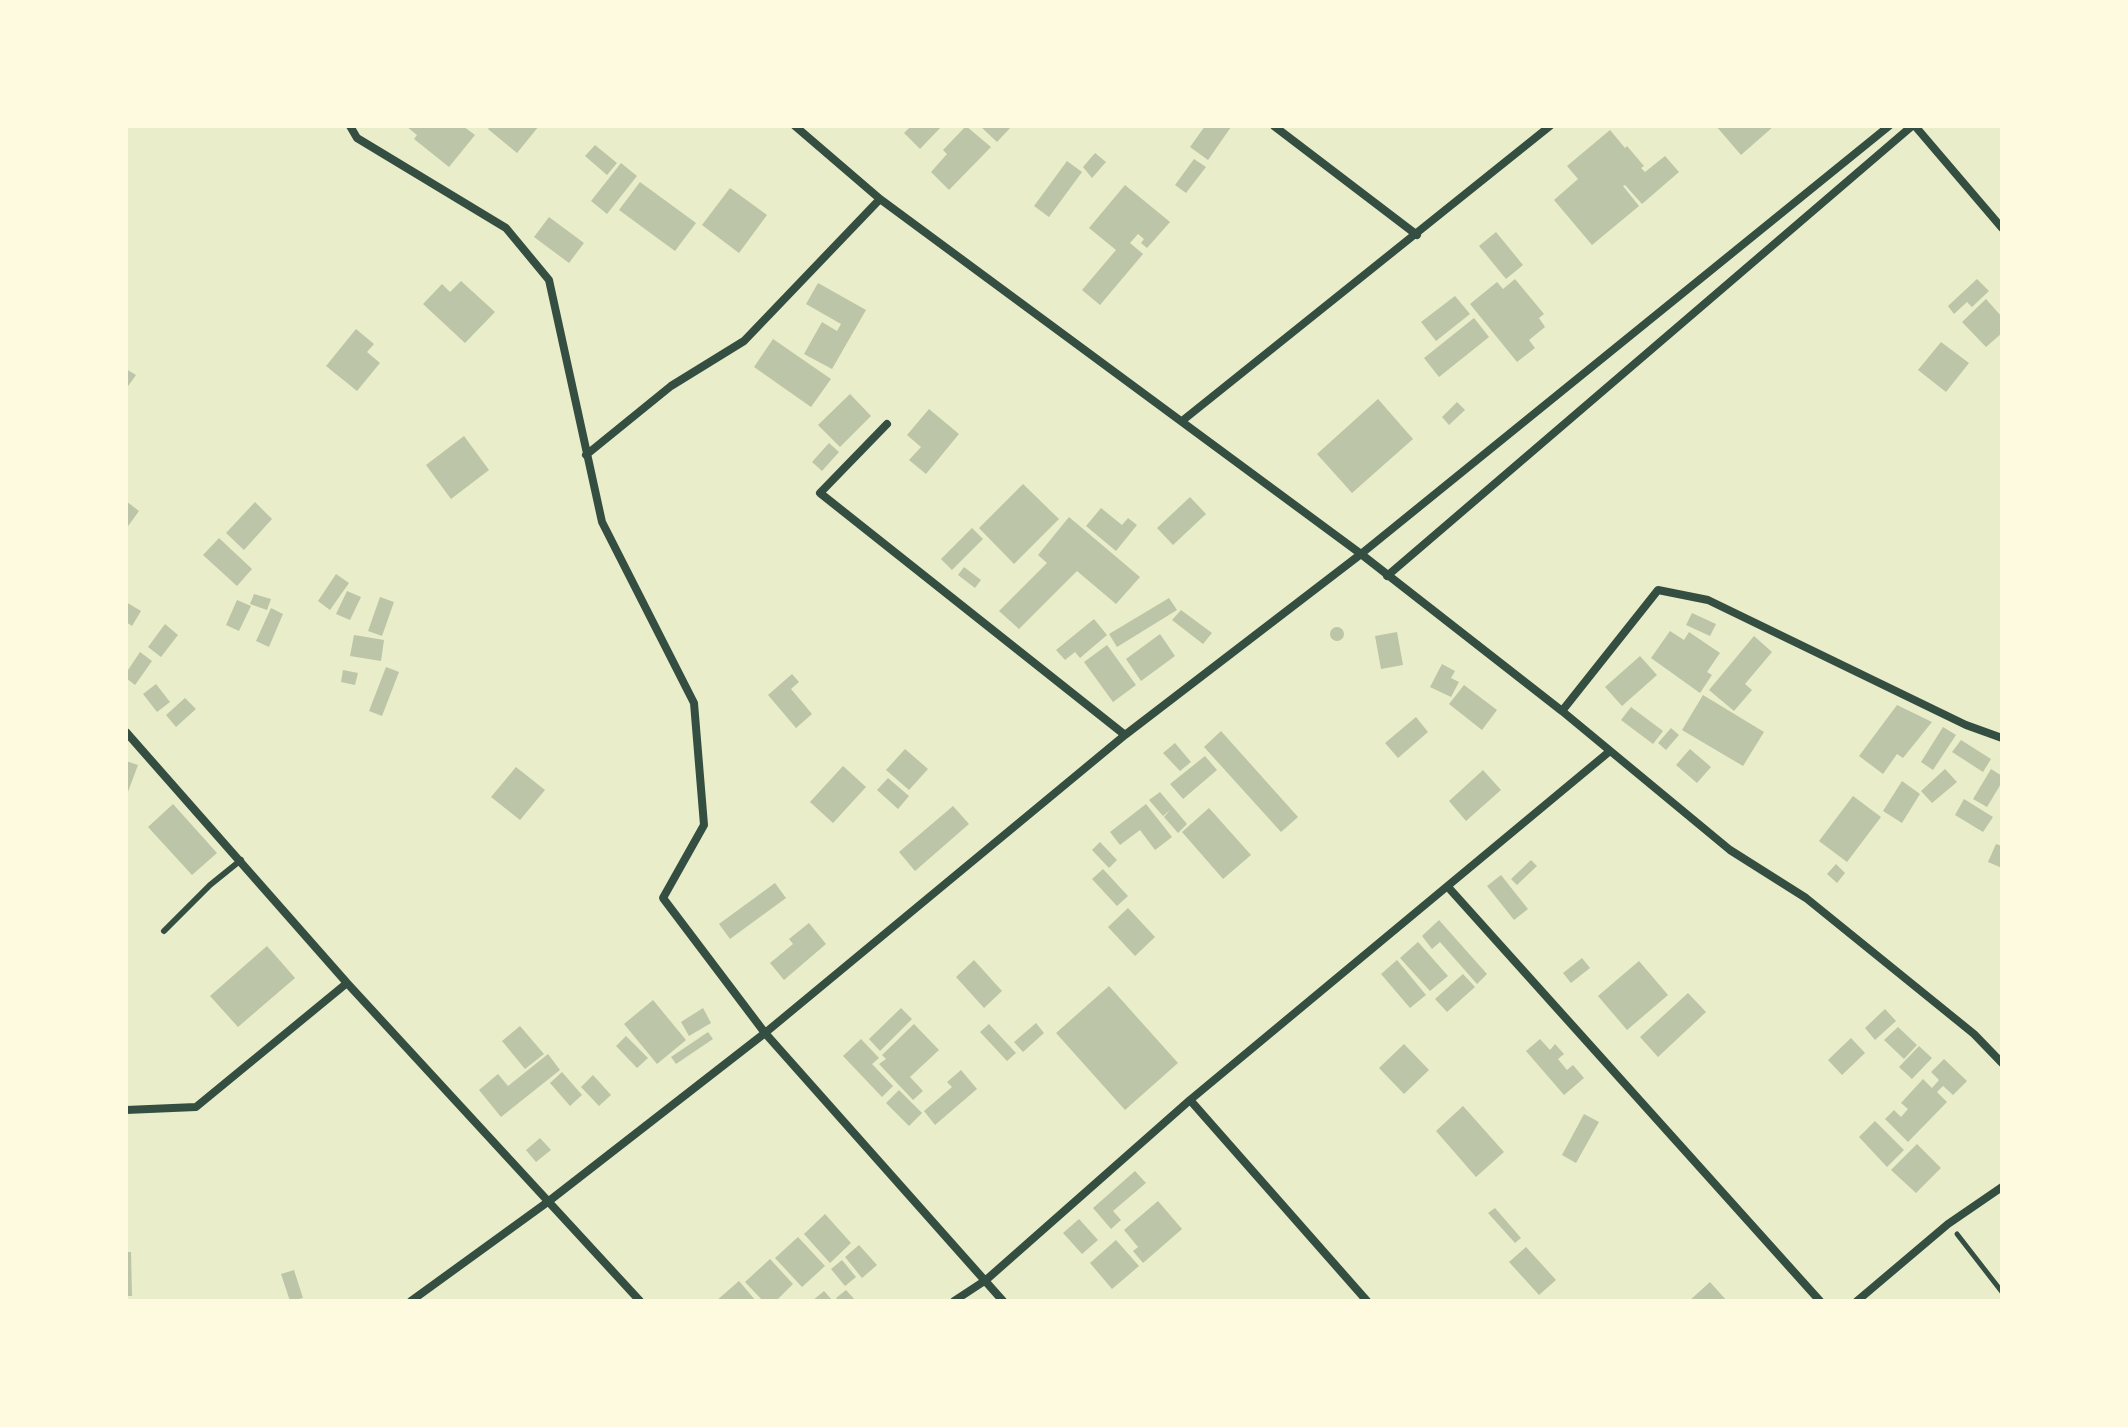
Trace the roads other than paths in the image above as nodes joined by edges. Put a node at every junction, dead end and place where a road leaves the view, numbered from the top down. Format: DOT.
graph roads {
  1 [pos="350,126"];
  2 [pos="795,126"];
  3 [pos="1274,126"];
  4 [pos="1550,126"];
  5 [pos="1889,126"];
  6 [pos="1913,126"];
  7 [pos="880,199"];
  8 [pos="2002,228"];
  9 [pos="1417,235"];
  10 [pos="1182,421"];
  11 [pos="887,424"];
  12 [pos="586,455"];
  13 [pos="1361,554"];
  14 [pos="1387,576"];
  15 [pos="1562,711"];
  16 [pos="126,732"];
  17 [pos="1125,735"];
  18 [pos="2002,738"];
  19 [pos="1610,751"];
  20 [pos="241,860"];
  21 [pos="1448,887"];
  22 [pos="164,931"];
  23 [pos="347,983"];
  24 [pos="765,1033"];
  25 [pos="2002,1063"];
  26 [pos="1190,1100"];
  27 [pos="126,1110"];
  28 [pos="2002,1187"];
  29 [pos="549,1201"];
  30 [pos="986,1280"];
  31 [pos="411,1301"];
  32 [pos="640,1301"];
  33 [pos="954,1301"];
  34 [pos="1003,1301"];
  35 [pos="1367,1301"];
  36 [pos="1820,1301"];
  37 [pos="1857,1301"];
  1 -- 12 [label="street"];
  2 -- 7 [label="street"];
  3 -- 9 [label="street"];
  4 -- 9 [label="street"];
  5 -- 13 [label="street"];
  6 -- 8 [label="street"];
  6 -- 14 [label="street"];
  7 -- 10 [label="street"];
  7 -- 12 [label="street"];
  9 -- 10 [label="street"];
  10 -- 13 [label="street"];
  11 -- 17 [label="street"];
  12 -- 24 [label="street"];
  13 -- 14 [label="street"];
  13 -- 17 [label="street"];
  14 -- 15 [label="street"];
  15 -- 18 [label="street"];
  15 -- 19 [label="street"];
  16 -- 20 [label="street"];
  17 -- 24 [label="street"];
  19 -- 21 [label="street"];
  19 -- 25 [label="street"];
  20 -- 22 [label="lane"];
  20 -- 23 [label="street"];
  21 -- 26 [label="street"];
  21 -- 36 [label="street"];
  23 -- 27 [label="street"];
  23 -- 29 [label="street"];
  24 -- 29 [label="street"];
  24 -- 30 [label="street"];
  26 -- 30 [label="street"];
  26 -- 35 [label="street"];
  28 -- 37 [label="street"];
  29 -- 31 [label="street"];
  29 -- 32 [label="street"];
  30 -- 33 [label="street"];
  30 -- 34 [label="street"];
}
